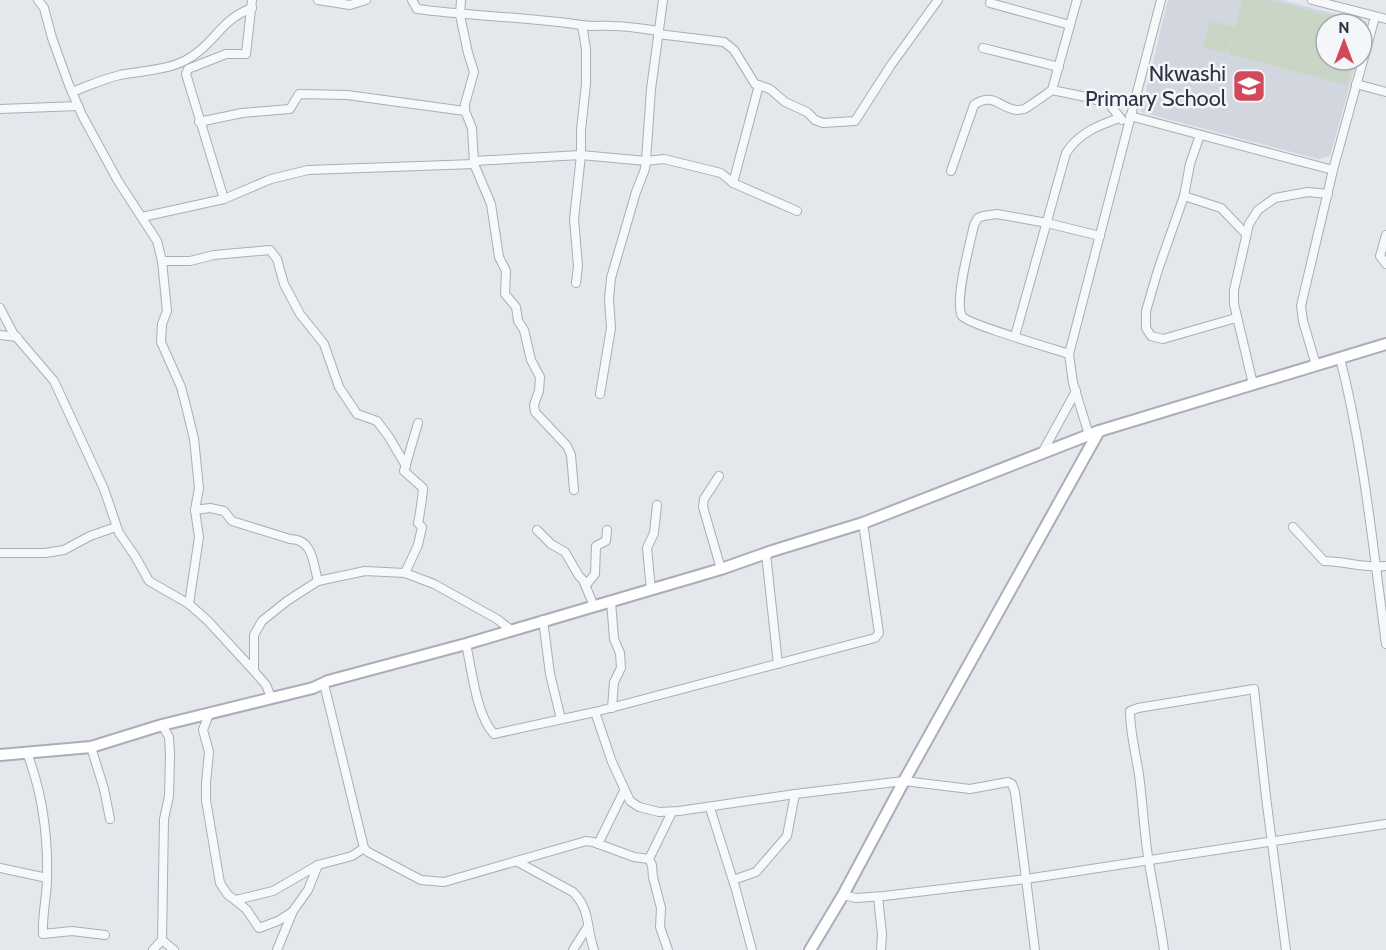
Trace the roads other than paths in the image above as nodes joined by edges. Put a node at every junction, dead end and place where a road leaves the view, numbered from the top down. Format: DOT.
graph roads {
  1 [pos="39,0"];
  2 [pos="318,0"];
  3 [pos="366,0"];
  4 [pos="412,0"];
  5 [pos="461,0"];
  6 [pos="663,0"];
  7 [pos="938,0"];
  8 [pos="1077,0"];
  9 [pos="1161,0"];
  10 [pos="1312,0"];
  11 [pos="343,2"];
  12 [pos="990,3"];
  13 [pos="1339,3"];
  14 [pos="252,4"];
  15 [pos="460,15"];
  16 [pos="1375,17"];
  17 [pos="1386,20"];
  18 [pos="1070,24"];
  19 [pos="582,25"];
  20 [pos="658,33"];
  21 [pos="983,48"];
  22 [pos="1059,67"];
  23 [pos="1356,84"];
  24 [pos="759,85"];
  25 [pos="1052,90"];
  26 [pos="72,92"];
  27 [pos="1386,92"];
  28 [pos="78,106"];
  29 [pos="0,109"];
  30 [pos="465,111"];
  31 [pos="1130,116"];
  32 [pos="1119,118"];
  33 [pos="199,122"];
  34 [pos="1129,128"];
  35 [pos="1200,135"];
  36 [pos="581,155"];
  37 [pos="646,161"];
  38 [pos="474,162"];
  39 [pos="1333,170"];
  40 [pos="951,171"];
  41 [pos="733,183"];
  42 [pos="1328,194"];
  43 [pos="1184,196"];
  44 [pos="224,200"];
  45 [pos="797,211"];
  46 [pos="142,217"];
  47 [pos="1047,223"];
  48 [pos="1246,234"];
  49 [pos="1386,235"];
  50 [pos="1100,237"];
  51 [pos="162,261"];
  52 [pos="1386,264"];
  53 [pos="576,284"];
  54 [pos="0,308"];
  55 [pos="1236,318"];
  56 [pos="0,335"];
  57 [pos="1015,336"];
  58 [pos="17,337"];
  59 [pos="1386,344"];
  60 [pos="1070,354"];
  61 [pos="1340,358"];
  62 [pos="1316,365"];
  63 [pos="1253,384"];
  64 [pos="1076,391"];
  65 [pos="600,394"];
  66 [pos="418,423"];
  67 [pos="1094,433"];
  68 [pos="1042,454"];
  69 [pos="406,466"];
  70 [pos="719,476"];
  71 [pos="574,490"];
  72 [pos="657,505"];
  73 [pos="195,510"];
  74 [pos="863,523"];
  75 [pos="116,526"];
  76 [pos="1293,527"];
  77 [pos="537,530"];
  78 [pos="607,530"];
  79 [pos="0,554"];
  80 [pos="766,554"];
  81 [pos="1386,566"];
  82 [pos="1376,567"];
  83 [pos="721,569"];
  84 [pos="405,573"];
  85 [pos="318,581"];
  86 [pos="586,585"];
  87 [pos="651,590"];
  88 [pos="611,601"];
  89 [pos="189,604"];
  90 [pos="594,606"];
  91 [pos="543,620"];
  92 [pos="511,630"];
  93 [pos="466,644"];
  94 [pos="1386,644"];
  95 [pos="778,664"];
  96 [pos="254,671"];
  97 [pos="324,684"];
  98 [pos="271,697"];
  99 [pos="612,708"];
  100 [pos="595,712"];
  101 [pos="209,714"];
  102 [pos="561,719"];
  103 [pos="162,725"];
  104 [pos="91,747"];
  105 [pos="27,753"];
  106 [pos="0,755"];
  107 [pos="904,781"];
  108 [pos="624,791"];
  109 [pos="795,794"];
  110 [pos="710,808"];
  111 [pos="672,812"];
  112 [pos="110,819"];
  113 [pos="1386,824"];
  114 [pos="1273,843"];
  115 [pos="598,844"];
  116 [pos="364,848"];
  117 [pos="650,860"];
  118 [pos="516,861"];
  119 [pos="1149,862"];
  120 [pos="318,865"];
  121 [pos="0,868"];
  122 [pos="47,878"];
  123 [pos="1026,879"];
  124 [pos="733,880"];
  125 [pos="843,895"];
  126 [pos="878,897"];
  127 [pos="235,900"];
  128 [pos="293,911"];
  129 [pos="588,926"];
  130 [pos="105,935"];
  131 [pos="162,940"];
  132 [pos="153,950"];
  133 [pos="174,950"];
  134 [pos="277,950"];
  135 [pos="573,950"];
  136 [pos="594,950"];
  137 [pos="668,950"];
  138 [pos="752,950"];
  139 [pos="810,950"];
  140 [pos="881,950"];
  141 [pos="1035,950"];
  142 [pos="1164,950"];
  143 [pos="1286,950"];
  1 -- 26 [label="street"];
  2 -- 11 [label="street"];
  3 -- 11 [label="street"];
  4 -- 15 [label="street"];
  5 -- 15 [label="street"];
  6 -- 20 [label="street"];
  7 -- 24 [label="street"];
  8 -- 18 [label="street"];
  9 -- 31 [label="street"];
  10 -- 13 [label="street"];
  12 -- 18 [label="street"];
  13 -- 16 [label="street"];
  14 -- 26 [label="street"];
  14 -- 33 [label="street"];
  15 -- 19 [label="street"];
  15 -- 30 [label="street"];
  16 -- 17 [label="street"];
  16 -- 23 [label="street"];
  18 -- 22 [label="street"];
  19 -- 20 [label="street"];
  19 -- 36 [label="street"];
  20 -- 24 [label="street"];
  20 -- 37 [label="street"];
  21 -- 22 [label="street"];
  22 -- 25 [label="street"];
  23 -- 27 [label="street"];
  23 -- 39 [label="street"];
  24 -- 41 [label="street"];
  25 -- 32 [label="street"];
  25 -- 40 [label="street"];
  26 -- 28 [label="street"];
  28 -- 29 [label="street"];
  28 -- 46 [label="street"];
  30 -- 33 [label="street"];
  30 -- 38 [label="street"];
  31 -- 34 [label="street"];
  31 -- 35 [label="street"];
  32 -- 34 [label="street"];
  32 -- 47 [label="street"];
  33 -- 44 [label="street"];
  34 -- 50 [label="street"];
  35 -- 39 [label="street"];
  35 -- 43 [label="street"];
  36 -- 37 [label="street"];
  36 -- 38 [label="street"];
  36 -- 53 [label="street"];
  37 -- 41 [label="street"];
  37 -- 65 [label="street"];
  38 -- 44 [label="street"];
  38 -- 71 [label="street"];
  39 -- 42 [label="street"];
  41 -- 45 [label="street"];
  42 -- 48 [label="street"];
  42 -- 62 [label="street"];
  43 -- 48 [label="street"];
  43 -- 55 [label="street"];
  44 -- 46 [label="street"];
  46 -- 51 [label="street"];
  47 -- 50 [label="street"];
  47 -- 57 [label="street"];
  47 -- 57 [label="street"];
  48 -- 55 [label="street"];
  49 -- 52 [label="street"];
  50 -- 60 [label="street"];
  51 -- 69 [label="street"];
  51 -- 73 [label="street"];
  54 -- 58 [label="street"];
  55 -- 63 [label="street"];
  56 -- 58 [label="street"];
  57 -- 60 [label="street"];
  58 -- 75 [label="street"];
  59 -- 61 [label="street"];
  60 -- 64 [label="street"];
  61 -- 62 [label="street"];
  61 -- 82 [label="street"];
  62 -- 63 [label="street"];
  63 -- 67 [label="street"];
  64 -- 67 [label="street"];
  64 -- 68 [label="street"];
  66 -- 69 [label="street"];
  67 -- 68 [label="street"];
  67 -- 107 [label="street"];
  68 -- 74 [label="street"];
  69 -- 84 [label="street"];
  70 -- 83 [label="street"];
  72 -- 87 [label="street"];
  73 -- 85 [label="street"];
  73 -- 89 [label="street"];
  74 -- 80 [label="street"];
  74 -- 95 [label="street"];
  75 -- 79 [label="street"];
  75 -- 89 [label="street"];
  76 -- 82 [label="street"];
  77 -- 86 [label="street"];
  78 -- 86 [label="street"];
  80 -- 83 [label="street"];
  80 -- 95 [label="street"];
  81 -- 82 [label="street"];
  82 -- 94 [label="street"];
  83 -- 87 [label="street"];
  84 -- 85 [label="street"];
  84 -- 92 [label="street"];
  85 -- 96 [label="street"];
  86 -- 90 [label="street"];
  87 -- 88 [label="street"];
  88 -- 90 [label="street"];
  88 -- 99 [label="street"];
  89 -- 96 [label="street"];
  90 -- 91 [label="street"];
  91 -- 92 [label="street"];
  91 -- 102 [label="street"];
  92 -- 93 [label="street"];
  93 -- 97 [label="street"];
  93 -- 102 [label="street"];
  95 -- 99 [label="street"];
  96 -- 98 [label="street"];
  97 -- 98 [label="street"];
  97 -- 116 [label="street"];
  98 -- 101 [label="street"];
  99 -- 100 [label="street"];
  100 -- 102 [label="street"];
  100 -- 108 [label="street"];
  101 -- 103 [label="street"];
  101 -- 127 [label="street"];
  103 -- 104 [label="street"];
  103 -- 131 [label="street"];
  104 -- 105 [label="street"];
  104 -- 112 [label="street"];
  105 -- 106 [label="street"];
  105 -- 122 [label="street"];
  107 -- 109 [label="street"];
  107 -- 123 [label="street"];
  107 -- 125 [label="street"];
  108 -- 111 [label="street"];
  108 -- 115 [label="street"];
  109 -- 110 [label="street"];
  109 -- 124 [label="street"];
  110 -- 111 [label="street"];
  110 -- 124 [label="street"];
  111 -- 117 [label="street"];
  113 -- 114 [label="street"];
  114 -- 119 [label="street"];
  114 -- 119 [label="street"];
  114 -- 143 [label="street"];
  115 -- 117 [label="street"];
  115 -- 118 [label="street"];
  116 -- 118 [label="street"];
  116 -- 120 [label="street"];
  117 -- 137 [label="street"];
  118 -- 129 [label="street"];
  119 -- 123 [label="street"];
  119 -- 142 [label="street"];
  120 -- 127 [label="street"];
  120 -- 128 [label="street"];
  121 -- 122 [label="street"];
  122 -- 130 [label="street"];
  123 -- 126 [label="street"];
  123 -- 141 [label="street"];
  124 -- 138 [label="street"];
  125 -- 126 [label="street"];
  125 -- 139 [label="street"];
  126 -- 140 [label="street"];
  127 -- 128 [label="street"];
  128 -- 134 [label="street"];
  129 -- 135 [label="street"];
  129 -- 136 [label="street"];
  131 -- 132 [label="street"];
  131 -- 133 [label="street"];
}
